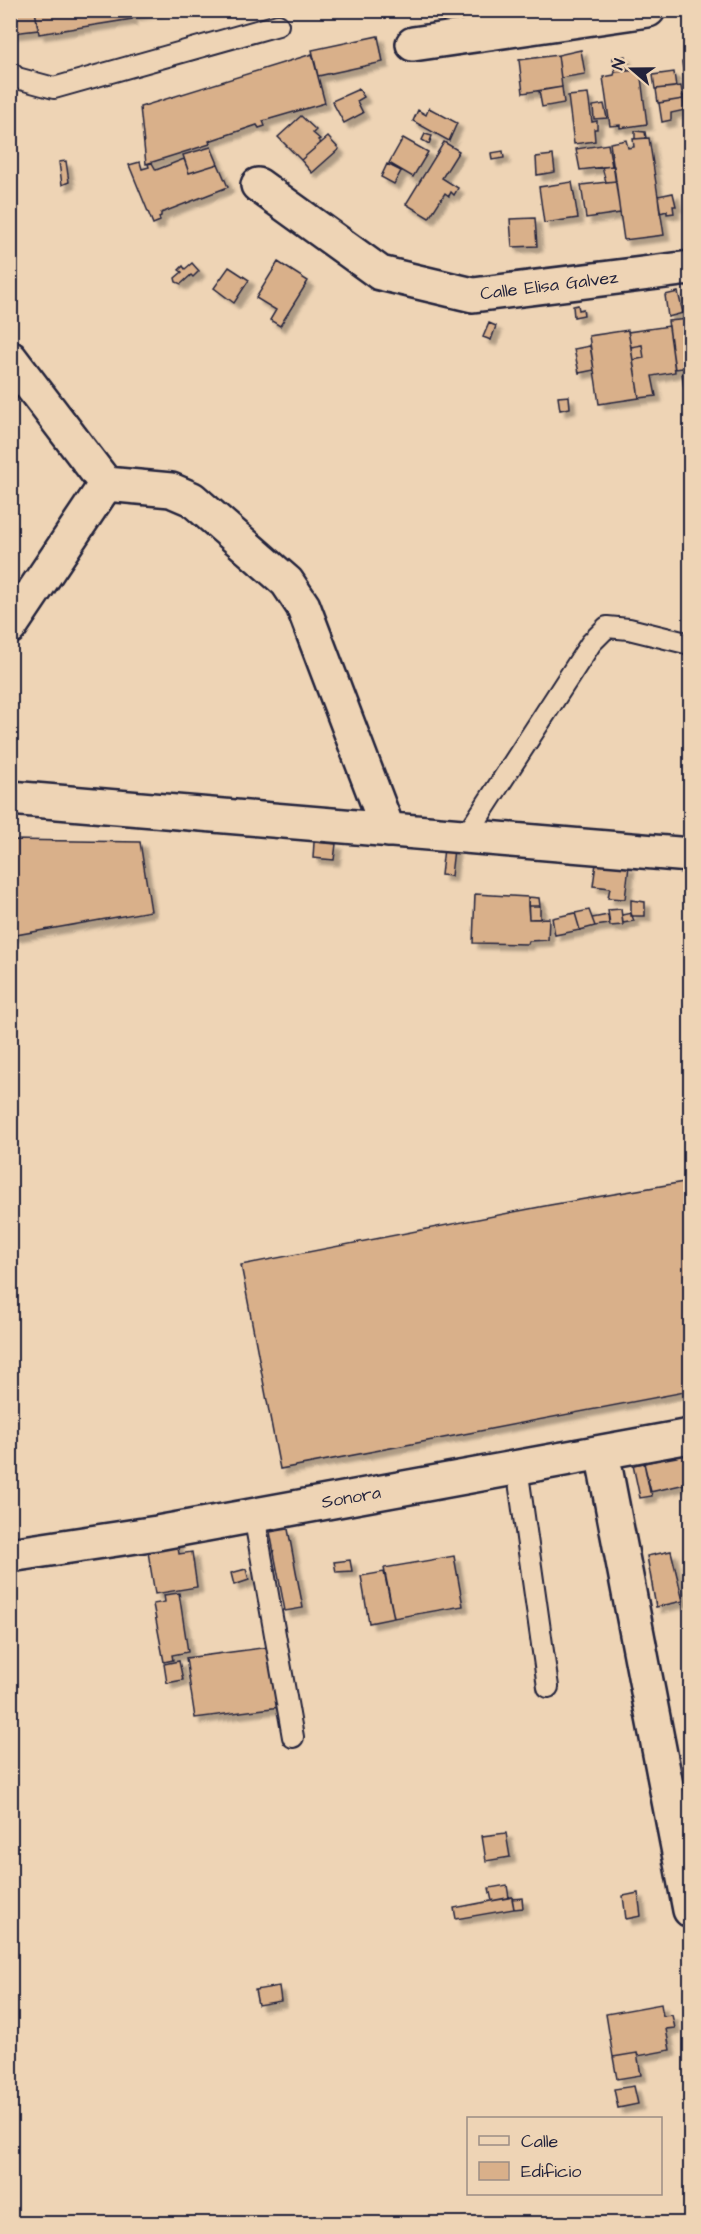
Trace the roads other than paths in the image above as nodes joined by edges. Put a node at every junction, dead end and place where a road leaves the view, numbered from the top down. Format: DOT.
graph roads {
  1 [pos="648,10"];
  2 [pos="278,25"];
  3 [pos="413,44"];
  4 [pos="10,72"];
  5 [pos="258,185"];
  6 [pos="690,268"];
  7 [pos="11,362"];
  8 [pos="106,483"];
  9 [pos="10,627"];
  10 [pos="690,644"];
  11 [pos="10,798"];
  12 [pos="387,830"];
  13 [pos="466,836"];
  14 [pos="690,855"];
  15 [pos="690,1436"];
  16 [pos="602,1452"];
  17 [pos="517,1467"];
  18 [pos="254,1515"];
  19 [pos="10,1556"];
  20 [pos="548,1687"];
  21 [pos="293,1737"];
  22 [pos="690,1910"];
  1 -- 3 [label="street"];
  2 -- 4 [label="lane"];
  5 -- 6 [label="street, Calle Elisa Galvez"];
  7 -- 8 [label="street"];
  8 -- 9 [label="street"];
  8 -- 12 [label="street"];
  10 -- 13 [label="lane"];
  11 -- 12 [label="street"];
  12 -- 13 [label="street"];
  13 -- 14 [label="street"];
  15 -- 16 [label="street, Sonora"];
  16 -- 17 [label="street, Sonora"];
  16 -- 22 [label="street"];
  17 -- 18 [label="street, Sonora"];
  17 -- 20 [label="lane"];
  18 -- 19 [label="street, Sonora"];
  18 -- 21 [label="lane"];
}
